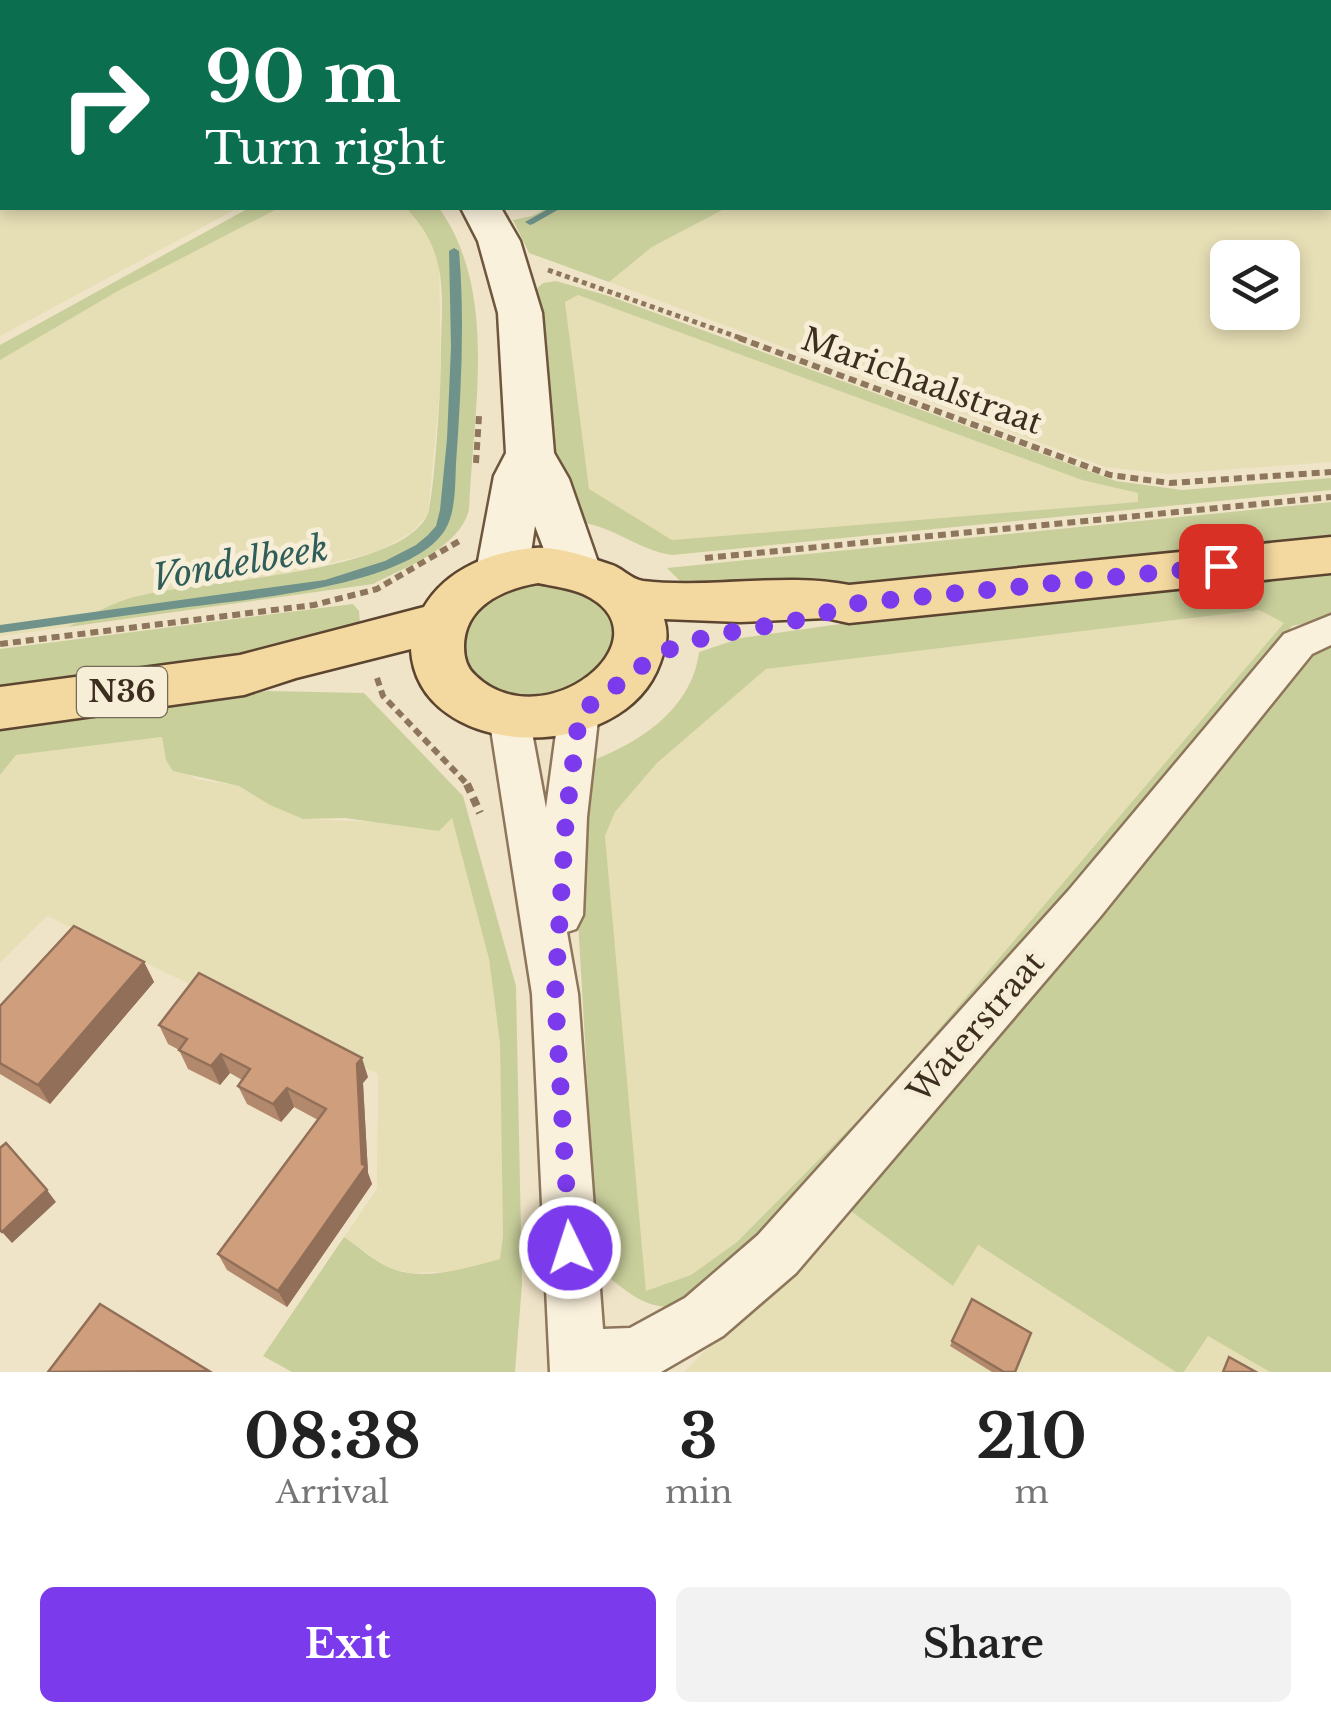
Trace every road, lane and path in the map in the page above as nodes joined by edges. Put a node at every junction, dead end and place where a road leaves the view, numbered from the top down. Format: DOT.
graph roads {
  1 [pos="482,210"];
  2 [pos="507,262"];
  3 [pos="480,415"];
  4 [pos="530,452"];
  5 [pos="1331,472"];
  6 [pos="476,473"];
  7 [pos="1331,497"];
  8 [pos="505,551"];
  9 [pos="1331,555"];
  10 [pos="689,560"];
  11 [pos="574,568"];
  12 [pos="629,599"];
  13 [pos="850,604"];
  14 [pos="440,622"];
  15 [pos="1331,630"];
  16 [pos="0,644"];
  17 [pos="633,672"];
  18 [pos="244,675"];
  19 [pos="444,676"];
  20 [pos="383,696"];
  21 [pos="0,708"];
  22 [pos="580,711"];
  23 [pos="509,716"];
  24 [pos="484,824"];
  25 [pos="555,994"];
  26 [pos="577,1365"];
  1 -- 2 [label="street"];
  2 -- 4 [label="street"];
  2 -- 5 [label="path, Marichaalstraat"];
  3 -- 6 [label="path"];
  4 -- 8 [label="street"];
  4 -- 11 [label="street"];
  7 -- 10 [label="path"];
  8 -- 11 [label="main road"];
  8 -- 14 [label="main road"];
  8 -- 16 [label="path"];
  9 -- 13 [label="main road"];
  11 -- 12 [label="main road"];
  12 -- 13 [label="main road"];
  12 -- 17 [label="main road"];
  13 -- 17 [label="main road"];
  14 -- 18 [label="main road, N36"];
  14 -- 19 [label="main road"];
  15 -- 26 [label="street, Waterstraat"];
  17 -- 22 [label="main road"];
  18 -- 19 [label="main road, N36"];
  18 -- 21 [label="main road, N36"];
  19 -- 23 [label="main road"];
  20 -- 24 [label="path"];
  22 -- 23 [label="main road"];
  22 -- 25 [label="street"];
  23 -- 25 [label="street"];
  25 -- 26 [label="street"];
}
